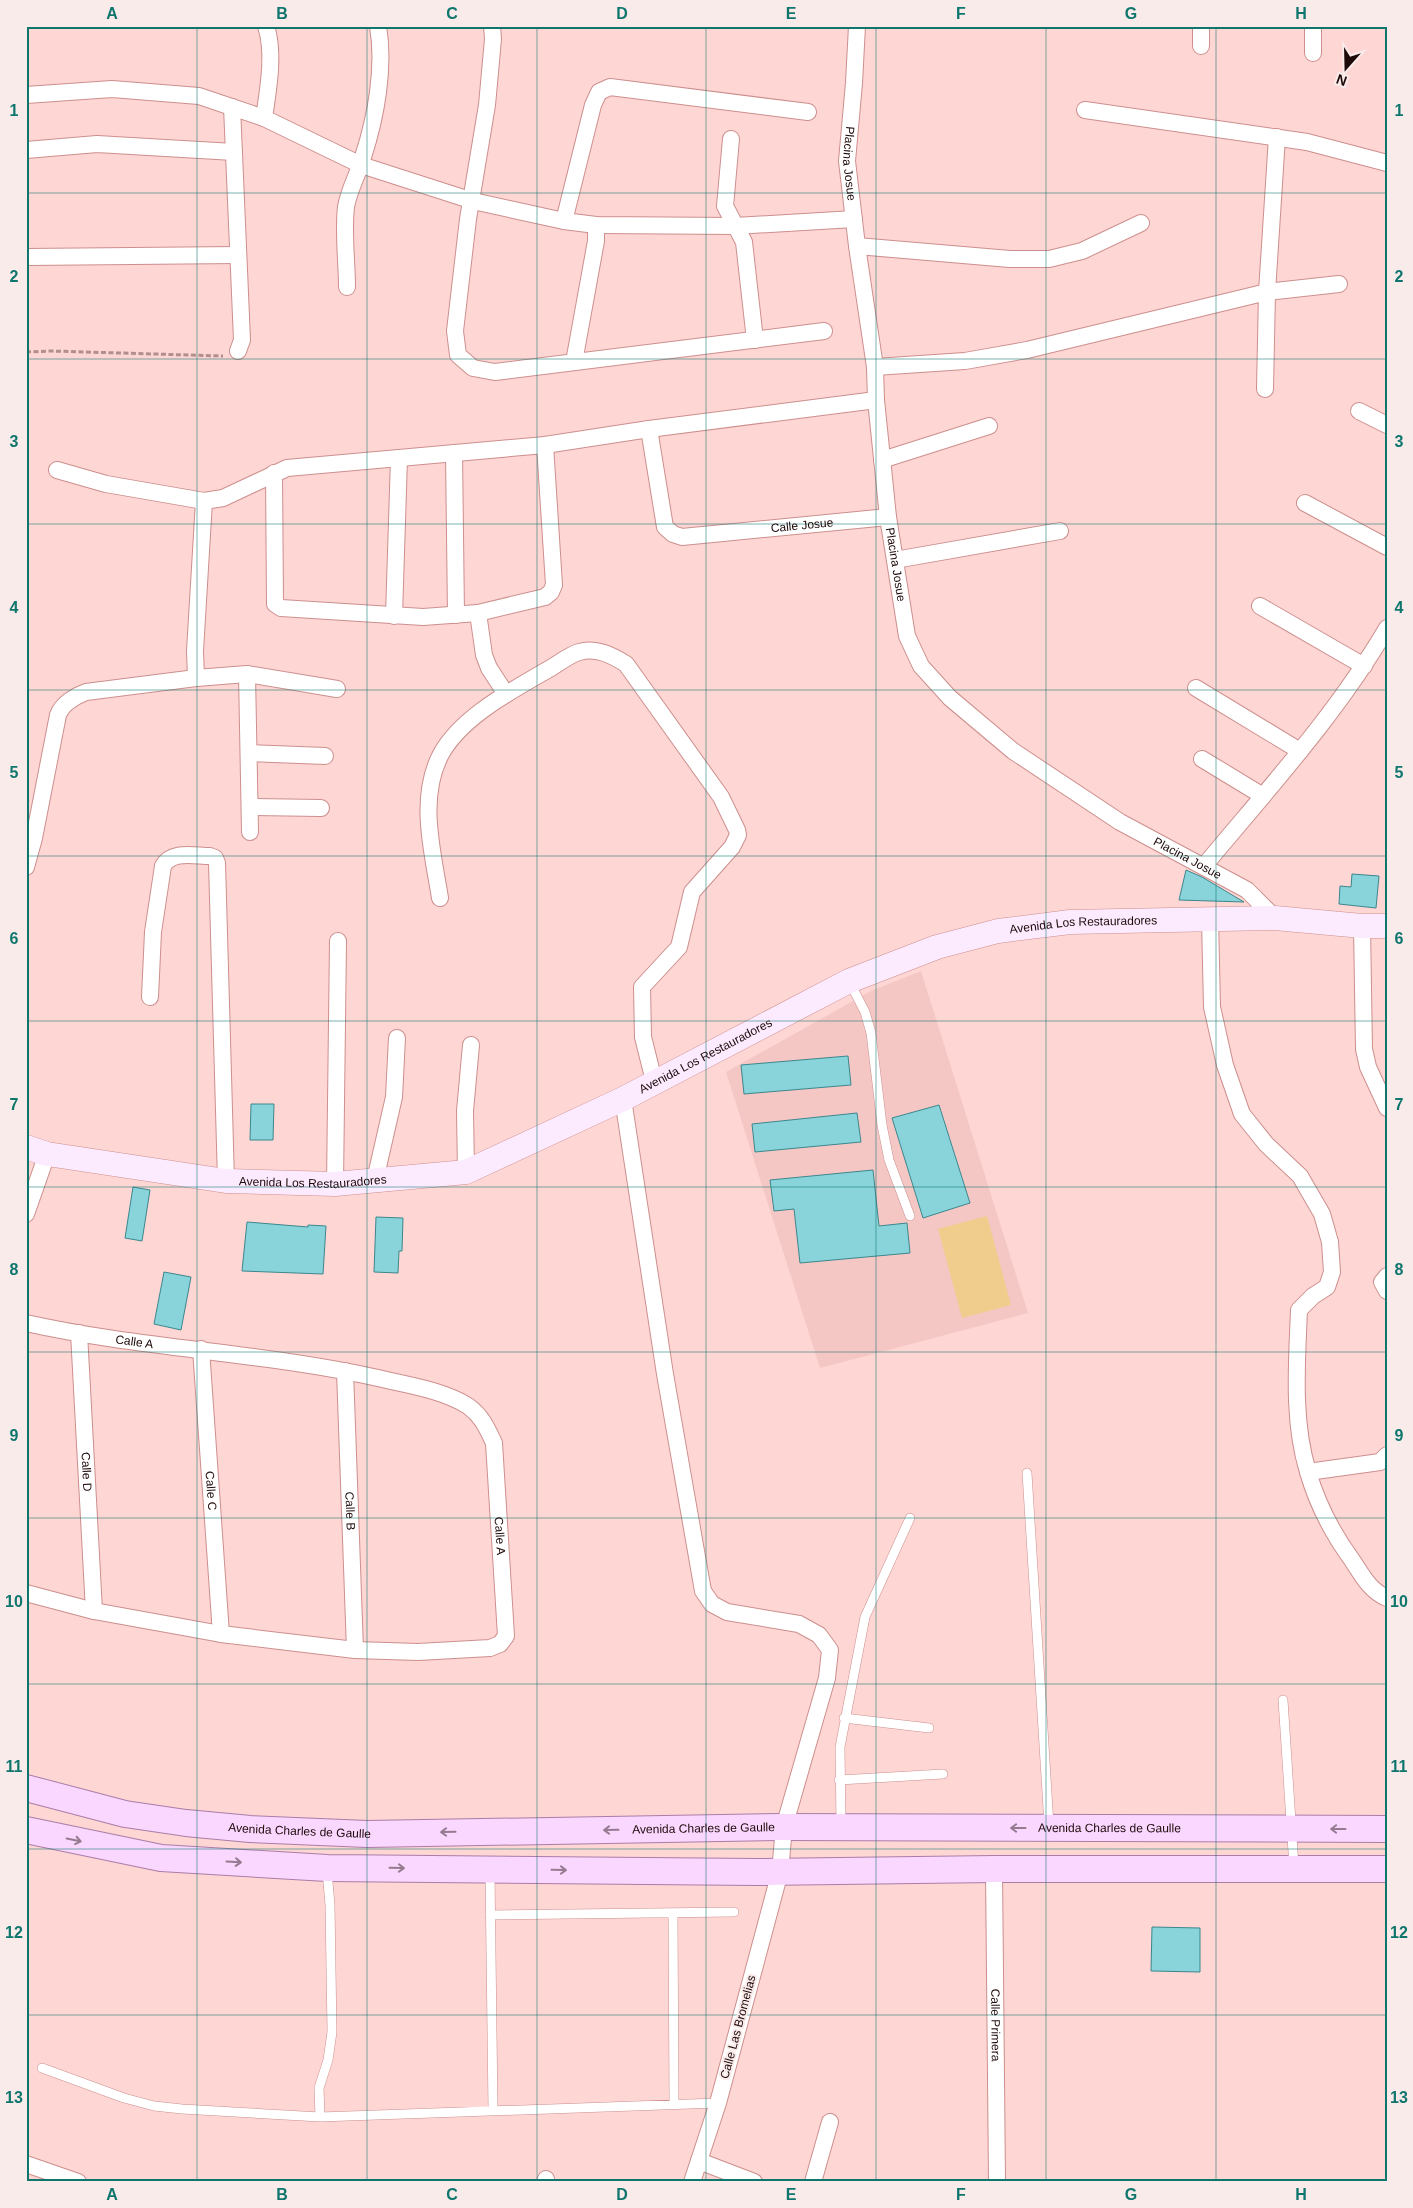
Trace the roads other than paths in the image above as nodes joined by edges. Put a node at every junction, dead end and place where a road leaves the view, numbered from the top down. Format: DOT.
graph roads {
  1 [pos="266,26"];
  2 [pos="378,26"];
  3 [pos="492,26"];
  4 [pos="857,26"];
  5 [pos="1201,26"];
  6 [pos="1313,26"];
  7 [pos="1201,46"];
  8 [pos="1313,53"];
  9 [pos="26,95"];
  10 [pos="232,107"];
  11 [pos="1085,110"];
  12 [pos="808,112"];
  13 [pos="264,118"];
  14 [pos="1277,137"];
  15 [pos="731,139"];
  16 [pos="26,150"];
  17 [pos="234,152"];
  18 [pos="1387,163"];
  19 [pos="361,165"];
  20 [pos="473,200"];
  21 [pos="854,219"];
  22 [pos="564,221"];
  23 [pos="1141,223"];
  24 [pos="596,225"];
  25 [pos="735,226"];
  26 [pos="857,246"];
  27 [pos="238,255"];
  28 [pos="26,257"];
  29 [pos="1339,284"];
  30 [pos="347,287"];
  31 [pos="1268,292"];
  32 [pos="824,331"];
  33 [pos="755,340"];
  34 [pos="238,352"];
  35 [pos="574,362"];
  36 [pos="875,367"];
  37 [pos="1265,389"];
  38 [pos="876,400"];
  39 [pos="1359,411"];
  40 [pos="1387,425"];
  41 [pos="989,426"];
  42 [pos="649,429"];
  43 [pos="545,445"];
  44 [pos="454,452"];
  45 [pos="399,458"];
  46 [pos="882,460"];
  47 [pos="57,470"];
  48 [pos="274,473"];
  49 [pos="204,501"];
  50 [pos="1305,504"];
  51 [pos="888,518"];
  52 [pos="1060,531"];
  53 [pos="1387,547"];
  54 [pos="895,560"];
  55 [pos="1260,606"];
  56 [pos="478,614"];
  57 [pos="456,615"];
  58 [pos="394,616"];
  59 [pos="1387,628"];
  60 [pos="1364,666"];
  61 [pos="247,674"];
  62 [pos="196,678"];
  63 [pos="1196,688"];
  64 [pos="336,689"];
  65 [pos="506,694"];
  66 [pos="1300,751"];
  67 [pos="249,753"];
  68 [pos="325,756"];
  69 [pos="1202,759"];
  70 [pos="1263,796"];
  71 [pos="250,807"];
  72 [pos="321,808"];
  73 [pos="250,832"];
  74 [pos="1204,866"];
  75 [pos="26,867"];
  76 [pos="440,898"];
  77 [pos="1275,918"];
  78 [pos="1210,919"];
  79 [pos="1362,926"];
  80 [pos="1387,926"];
  81 [pos="338,941"];
  82 [pos="849,981"];
  83 [pos="150,998"];
  84 [pos="397,1038"];
  85 [pos="471,1045"];
  86 [pos="654,1081"];
  87 [pos="623,1099"];
  88 [pos="1387,1108"];
  89 [pos="36,1150"];
  90 [pos="466,1172"];
  91 [pos="375,1180"];
  92 [pos="226,1181"];
  93 [pos="335,1184"];
  94 [pos="26,1214"];
  95 [pos="910,1216"];
  96 [pos="1387,1276"];
  97 [pos="1387,1290"];
  98 [pos="26,1322"];
  99 [pos="79,1332"];
  100 [pos="202,1349"];
  101 [pos="345,1371"];
  102 [pos="1387,1455"];
  103 [pos="1308,1472"];
  104 [pos="1027,1473"];
  105 [pos="910,1518"];
  106 [pos="26,1593"];
  107 [pos="1387,1598"];
  108 [pos="94,1611"];
  109 [pos="221,1634"];
  110 [pos="355,1650"];
  111 [pos="1283,1700"];
  112 [pos="844,1718"];
  113 [pos="929,1728"];
  114 [pos="943,1774"];
  115 [pos="839,1780"];
  116 [pos="26,1788"];
  117 [pos="784,1827"];
  118 [pos="841,1827"];
  119 [pos="1050,1828"];
  120 [pos="1291,1829"];
  121 [pos="1387,1829"];
  122 [pos="26,1830"];
  123 [pos="326,1868"];
  124 [pos="490,1869"];
  125 [pos="994,1869"];
  126 [pos="1294,1869"];
  127 [pos="1387,1869"];
  128 [pos="780,1872"];
  129 [pos="734,1912"];
  130 [pos="673,1913"];
  131 [pos="490,1915"];
  132 [pos="42,2068"];
  133 [pos="718,2102"];
  134 [pos="674,2104"];
  135 [pos="493,2110"];
  136 [pos="320,2117"];
  137 [pos="830,2122"];
  138 [pos="699,2161"];
  139 [pos="26,2164"];
  140 [pos="78,2182"];
  141 [pos="692,2182"];
  142 [pos="754,2182"];
  143 [pos="813,2182"];
  144 [pos="997,2182"];
  1 -- 13 [label="street"];
  2 -- 19 [label="street"];
  3 -- 20 [label="street"];
  4 -- 21 [label="street, Placina Josue"];
  5 -- 7 [label="street"];
  6 -- 8 [label="street"];
  9 -- 10 [label="street"];
  10 -- 13 [label="street"];
  10 -- 17 [label="street"];
  11 -- 14 [label="street"];
  12 -- 22 [label="street"];
  13 -- 19 [label="street"];
  14 -- 18 [label="street"];
  14 -- 31 [label="street"];
  15 -- 25 [label="street"];
  16 -- 17 [label="street"];
  17 -- 27 [label="street"];
  19 -- 20 [label="street"];
  19 -- 30 [label="street"];
  20 -- 22 [label="street"];
  20 -- 35 [label="street"];
  21 -- 25 [label="street"];
  21 -- 26 [label="street, Placina Josue"];
  22 -- 24 [label="street"];
  23 -- 26 [label="street"];
  24 -- 25 [label="street"];
  24 -- 35 [label="street"];
  25 -- 33 [label="street"];
  26 -- 36 [label="street, Placina Josue"];
  27 -- 28 [label="street"];
  27 -- 34 [label="street"];
  29 -- 31 [label="street"];
  31 -- 36 [label="street"];
  31 -- 37 [label="street"];
  32 -- 33 [label="street"];
  33 -- 35 [label="street"];
  36 -- 38 [label="street, Placina Josue"];
  38 -- 42 [label="street"];
  38 -- 46 [label="street, Placina Josue"];
  39 -- 40 [label="street"];
  41 -- 46 [label="street"];
  42 -- 43 [label="street"];
  42 -- 51 [label="street, Calle Josue"];
  43 -- 44 [label="street"];
  43 -- 56 [label="street"];
  44 -- 45 [label="street"];
  44 -- 57 [label="street"];
  45 -- 48 [label="street"];
  45 -- 58 [label="street"];
  46 -- 51 [label="street, Placina Josue"];
  47 -- 49 [label="street"];
  48 -- 49 [label="street"];
  48 -- 58 [label="street"];
  49 -- 62 [label="street"];
  50 -- 53 [label="street"];
  51 -- 54 [label="street, Placina Josue"];
  52 -- 54 [label="street"];
  54 -- 74 [label="street, Placina Josue"];
  55 -- 60 [label="street"];
  56 -- 57 [label="street"];
  56 -- 65 [label="street"];
  57 -- 58 [label="street"];
  59 -- 60 [label="street"];
  60 -- 66 [label="street"];
  61 -- 62 [label="street"];
  61 -- 64 [label="street"];
  61 -- 67 [label="street"];
  62 -- 75 [label="street"];
  63 -- 66 [label="street"];
  65 -- 76 [label="street"];
  65 -- 86 [label="street"];
  66 -- 70 [label="street"];
  67 -- 68 [label="street"];
  67 -- 71 [label="street"];
  69 -- 70 [label="street"];
  70 -- 74 [label="street"];
  71 -- 72 [label="street"];
  71 -- 73 [label="street"];
  74 -- 77 [label="street, Placina Josue"];
  77 -- 78 [label="street, Avenida Los Restauradores"];
  77 -- 79 [label="street, Avenida Los Restauradores"];
  78 -- 82 [label="street, Avenida Los Restauradores"];
  78 -- 103 [label="street"];
  79 -- 80 [label="street, Avenida Los Restauradores"];
  79 -- 88 [label="street"];
  81 -- 93 [label="street"];
  82 -- 86 [label="street, Avenida Los Restauradores"];
  82 -- 95 [label="lane"];
  83 -- 92 [label="street"];
  84 -- 91 [label="street"];
  85 -- 90 [label="street"];
  86 -- 87 [label="street, Avenida Los Restauradores"];
  87 -- 90 [label="street, Avenida Los Restauradores"];
  87 -- 117 [label="street, Calle Las Bromelias"];
  89 -- 92 [label="street, Avenida Los Restauradores"];
  89 -- 94 [label="street"];
  90 -- 91 [label="street, Avenida Los Restauradores"];
  91 -- 93 [label="street, Avenida Los Restauradores"];
  92 -- 93 [label="street, Avenida Los Restauradores"];
  96 -- 97 [label="street"];
  98 -- 99 [label="street, Calle A"];
  99 -- 100 [label="street, Calle A"];
  99 -- 108 [label="street, Calle D"];
  100 -- 101 [label="street, Calle A"];
  100 -- 109 [label="street, Calle C"];
  101 -- 110 [label="street, Calle B"];
  101 -- 110 [label="street, Calle A"];
  102 -- 103 [label="street"];
  103 -- 107 [label="street"];
  104 -- 119 [label="lane"];
  105 -- 112 [label="lane"];
  106 -- 108 [label="street, Calle A"];
  108 -- 109 [label="street, Calle A"];
  109 -- 110 [label="street, Calle A"];
  111 -- 120 [label="lane"];
  112 -- 113 [label="lane"];
  112 -- 115 [label="lane"];
  114 -- 115 [label="lane"];
  115 -- 118 [label="lane"];
  117 -- 116 [label="main road, Avenida Charles de Gaulle, one-way"];
  117 -- 118 [label="main road, Avenida Charles de Gaulle"];
  117 -- 128 [label="street, Calle Las Bromelias"];
  119 -- 118 [label="main road, Avenida Charles de Gaulle, one-way"];
  119 -- 120 [label="main road, Avenida Charles de Gaulle"];
  121 -- 120 [label="main road, Avenida Charles de Gaulle, one-way"];
  120 -- 126 [label="lane"];
  122 -- 123 [label="main road, one-way"];
  123 -- 124 [label="main road, one-way"];
  123 -- 136 [label="lane"];
  124 -- 128 [label="main road, one-way"];
  124 -- 131 [label="lane"];
  125 -- 126 [label="main road"];
  125 -- 128 [label="main road"];
  125 -- 144 [label="street, Calle Primera"];
  126 -- 127 [label="main road"];
  128 -- 133 [label="street, Calle Las Bromelias"];
  129 -- 130 [label="lane"];
  130 -- 131 [label="lane"];
  130 -- 134 [label="lane"];
  131 -- 135 [label="lane"];
  132 -- 136 [label="lane"];
  133 -- 134 [label="lane"];
  133 -- 138 [label="street, Calle Las Bromelias"];
  134 -- 135 [label="lane"];
  135 -- 136 [label="lane"];
  137 -- 143 [label="street"];
  138 -- 141 [label="street, Calle Las Bromelias"];
  138 -- 142 [label="street"];
  139 -- 140 [label="street"];
}
